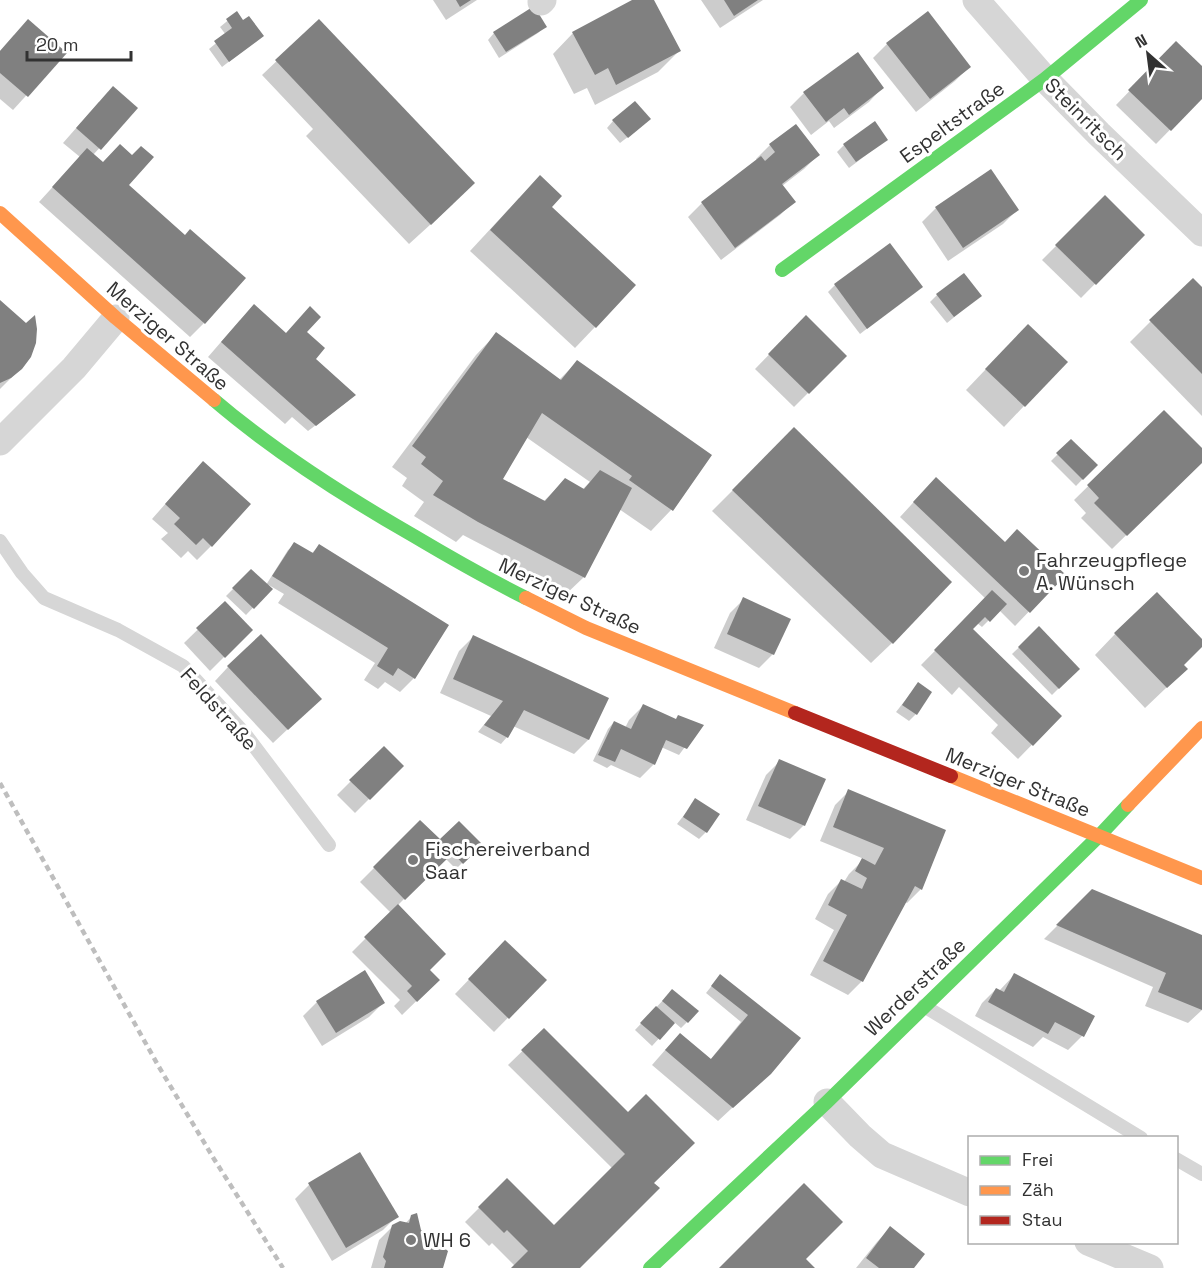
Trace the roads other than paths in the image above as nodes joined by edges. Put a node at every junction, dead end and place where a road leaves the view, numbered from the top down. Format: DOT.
graph roads {
  1 [pos="976,0"];
  2 [pos="1141,0"];
  3 [pos="1045,79"];
  4 [pos="0,213"];
  5 [pos="1202,233"];
  6 [pos="782,270"];
  7 [pos="116,318"];
  8 [pos="0,442"];
  9 [pos="0,541"];
  10 [pos="1202,728"];
  11 [pos="1099,836"];
  12 [pos="329,845"];
  13 [pos="1202,878"];
  14 [pos="924,1006"];
  15 [pos="827,1102"];
  16 [pos="1139,1136"];
  17 [pos="1178,1160"];
  18 [pos="1202,1174"];
  19 [pos="968,1193"];
  20 [pos="1093,1244"];
  21 [pos="650,1268"];
  22 [pos="1150,1268"];
  1 -- 3 [label="street, Steinritsch"];
  2 -- 3 [label="main road, Espeltstraße"];
  3 -- 5 [label="street, Steinritsch"];
  3 -- 6 [label="main road, Espeltstraße"];
  4 -- 7 [label="main road, Merziger Straße"];
  7 -- 8 [label="street"];
  7 -- 11 [label="main road, Merziger Straße"];
  9 -- 12 [label="lane, Feldstraße"];
  10 -- 11 [label="main road, Werderstraße"];
  11 -- 13 [label="main road, Merziger Straße"];
  11 -- 14 [label="main road, Werderstraße"];
  14 -- 15 [label="main road, Werderstraße"];
  14 -- 16 [label="lane"];
  15 -- 19 [label="street"];
  15 -- 21 [label="main road, Werderstraße"];
  17 -- 18 [label="lane"];
  20 -- 22 [label="street"];
}
